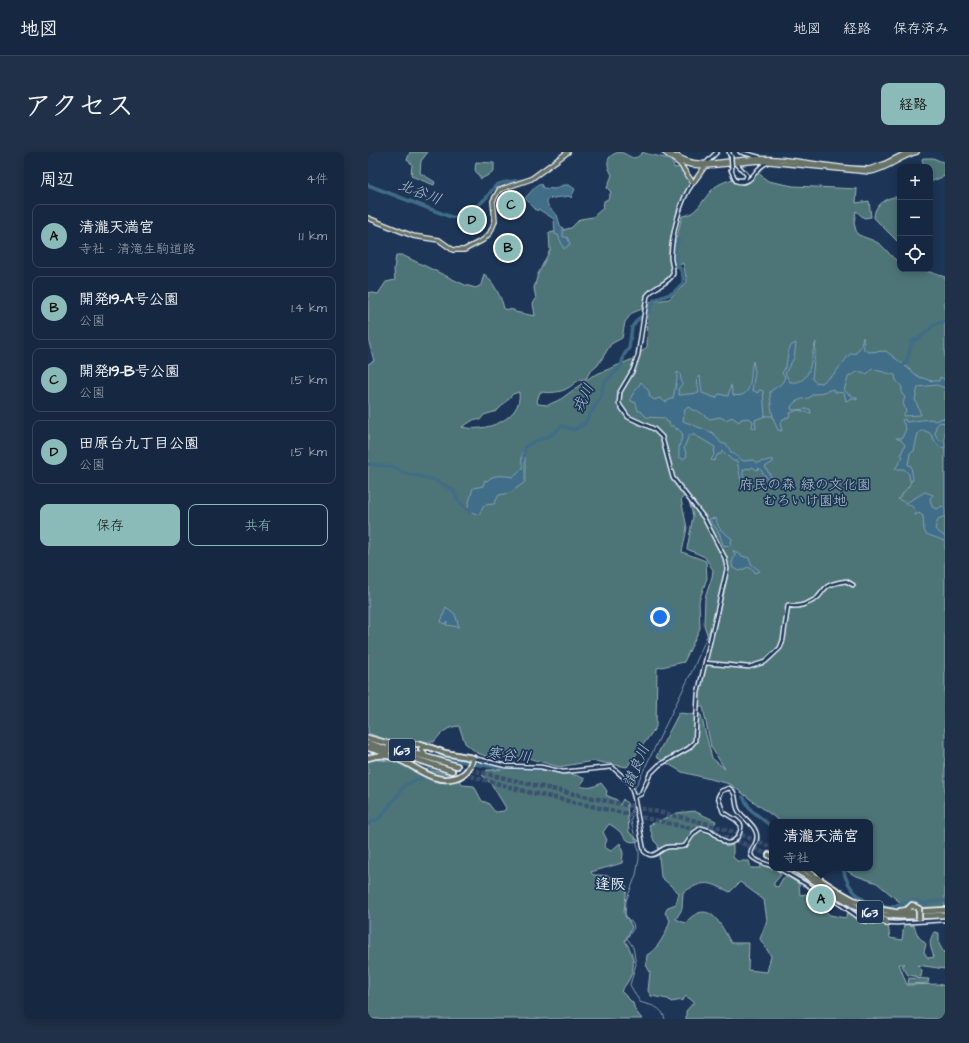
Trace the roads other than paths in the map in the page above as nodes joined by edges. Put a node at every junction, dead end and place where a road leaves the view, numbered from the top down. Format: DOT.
graph roads {
  1 [pos="568,152"];
  2 [pos="664,152"];
  3 [pos="668,152"];
  4 [pos="672,152"];
  5 [pos="717,152"];
  6 [pos="740,152"];
  7 [pos="908,152"];
  8 [pos="917,152"];
  9 [pos="730,154"];
  10 [pos="765,159"];
  11 [pos="772,162"];
  12 [pos="736,163"];
  13 [pos="706,164"];
  14 [pos="732,170"];
  15 [pos="693,183"];
  16 [pos="368,218"];
  17 [pos="853,585"];
  18 [pos="705,663"];
  19 [pos="368,738"];
  20 [pos="368,743"];
  21 [pos="368,748"];
  22 [pos="433,748"];
  23 [pos="368,758"];
  24 [pos="472,758"];
  25 [pos="437,760"];
  26 [pos="418,761"];
  27 [pos="457,766"];
  28 [pos="452,771"];
  29 [pos="634,797"];
  30 [pos="769,865"];
  31 [pos="783,871"];
  32 [pos="798,871"];
  33 [pos="808,871"];
  34 [pos="848,902"];
  35 [pos="878,910"];
  36 [pos="910,910"];
  37 [pos="945,912"];
  38 [pos="919,920"];
  39 [pos="945,920"];
  40 [pos="887,923"];
  1 -- 16 [label="main road"];
  2 -- 15 [label="main road"];
  3 -- 13 [label="main road"];
  4 -- 13 [label="main road"];
  5 -- 13 [label="street"];
  6 -- 10 [label="street"];
  7 -- 10 [label="main road"];
  8 -- 11 [label="main road"];
  9 -- 14 [label="street, bridge"];
  10 -- 13 [label="main road"];
  11 -- 12 [label="main road"];
  11 -- 14 [label="street"];
  12 -- 13 [label="main road"];
  12 -- 14 [label="street"];
  13 -- 15 [label="main road"];
  15 -- 18 [label="street"];
  17 -- 18 [label="street"];
  18 -- 29 [label="street"];
  19 -- 22 [label="highway, 163"];
  19 -- 25 [label="highway, 163"];
  20 -- 26 [label="highway, 163"];
  21 -- 26 [label="highway, 163"];
  22 -- 24 [label="highway, 163"];
  22 -- 25 [label="highway, 163"];
  23 -- 24 [label="highway, 163"];
  24 -- 29 [label="street"];
  25 -- 27 [label="highway, 163"];
  26 -- 28 [label="highway, 163"];
  29 -- 30 [label="street"];
  31 -- 40 [label="street"];
  32 -- 34 [label="highway, 163"];
  33 -- 35 [label="highway, 163"];
  34 -- 37 [label="highway, 163"];
  34 -- 40 [label="highway, 163"];
  35 -- 36 [label="highway"];
  35 -- 37 [label="highway, 163"];
  36 -- 37 [label="highway"];
  36 -- 38 [label="highway, bridge"];
  38 -- 39 [label="street"];
  38 -- 40 [label="street"];
}
